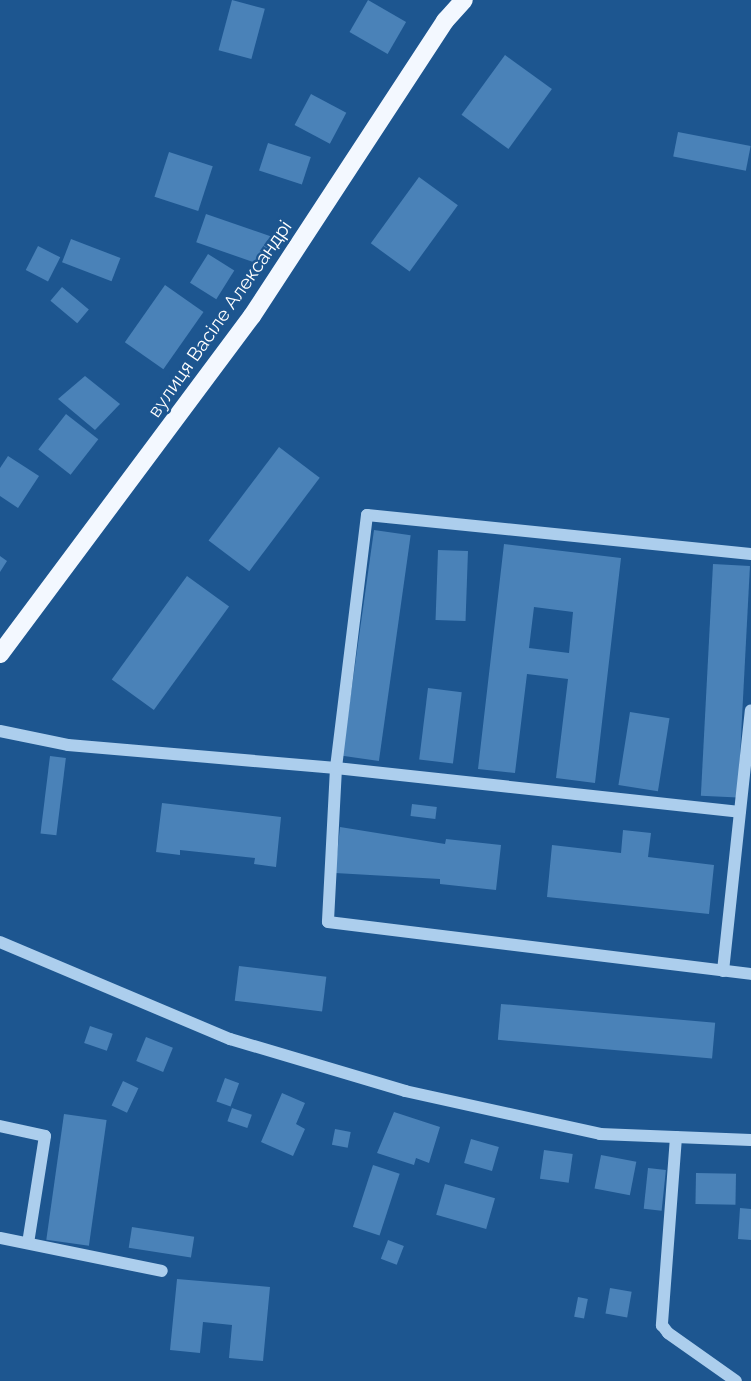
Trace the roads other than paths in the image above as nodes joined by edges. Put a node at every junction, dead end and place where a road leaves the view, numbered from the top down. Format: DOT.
graph roads {
  1 [pos="464,0"];
  2 [pos="751,554"];
  3 [pos="0,654"];
  4 [pos="751,711"];
  5 [pos="0,731"];
  6 [pos="336,768"];
  7 [pos="740,812"];
  8 [pos="0,942"];
  9 [pos="723,971"];
  10 [pos="751,974"];
  11 [pos="0,1126"];
  12 [pos="677,1137"];
  13 [pos="751,1140"];
  14 [pos="0,1238"];
  15 [pos="28,1243"];
  16 [pos="162,1270"];
  17 [pos="736,1381"];
  1 -- 3 [label="main road, вулиця Васіле Александрі"];
  2 -- 6 [label="street"];
  4 -- 7 [label="street"];
  5 -- 6 [label="street"];
  6 -- 7 [label="street"];
  6 -- 9 [label="street"];
  7 -- 9 [label="street"];
  8 -- 12 [label="street"];
  9 -- 10 [label="street"];
  11 -- 15 [label="street"];
  12 -- 13 [label="street"];
  12 -- 17 [label="street"];
  14 -- 15 [label="street"];
  15 -- 16 [label="street"];
}
